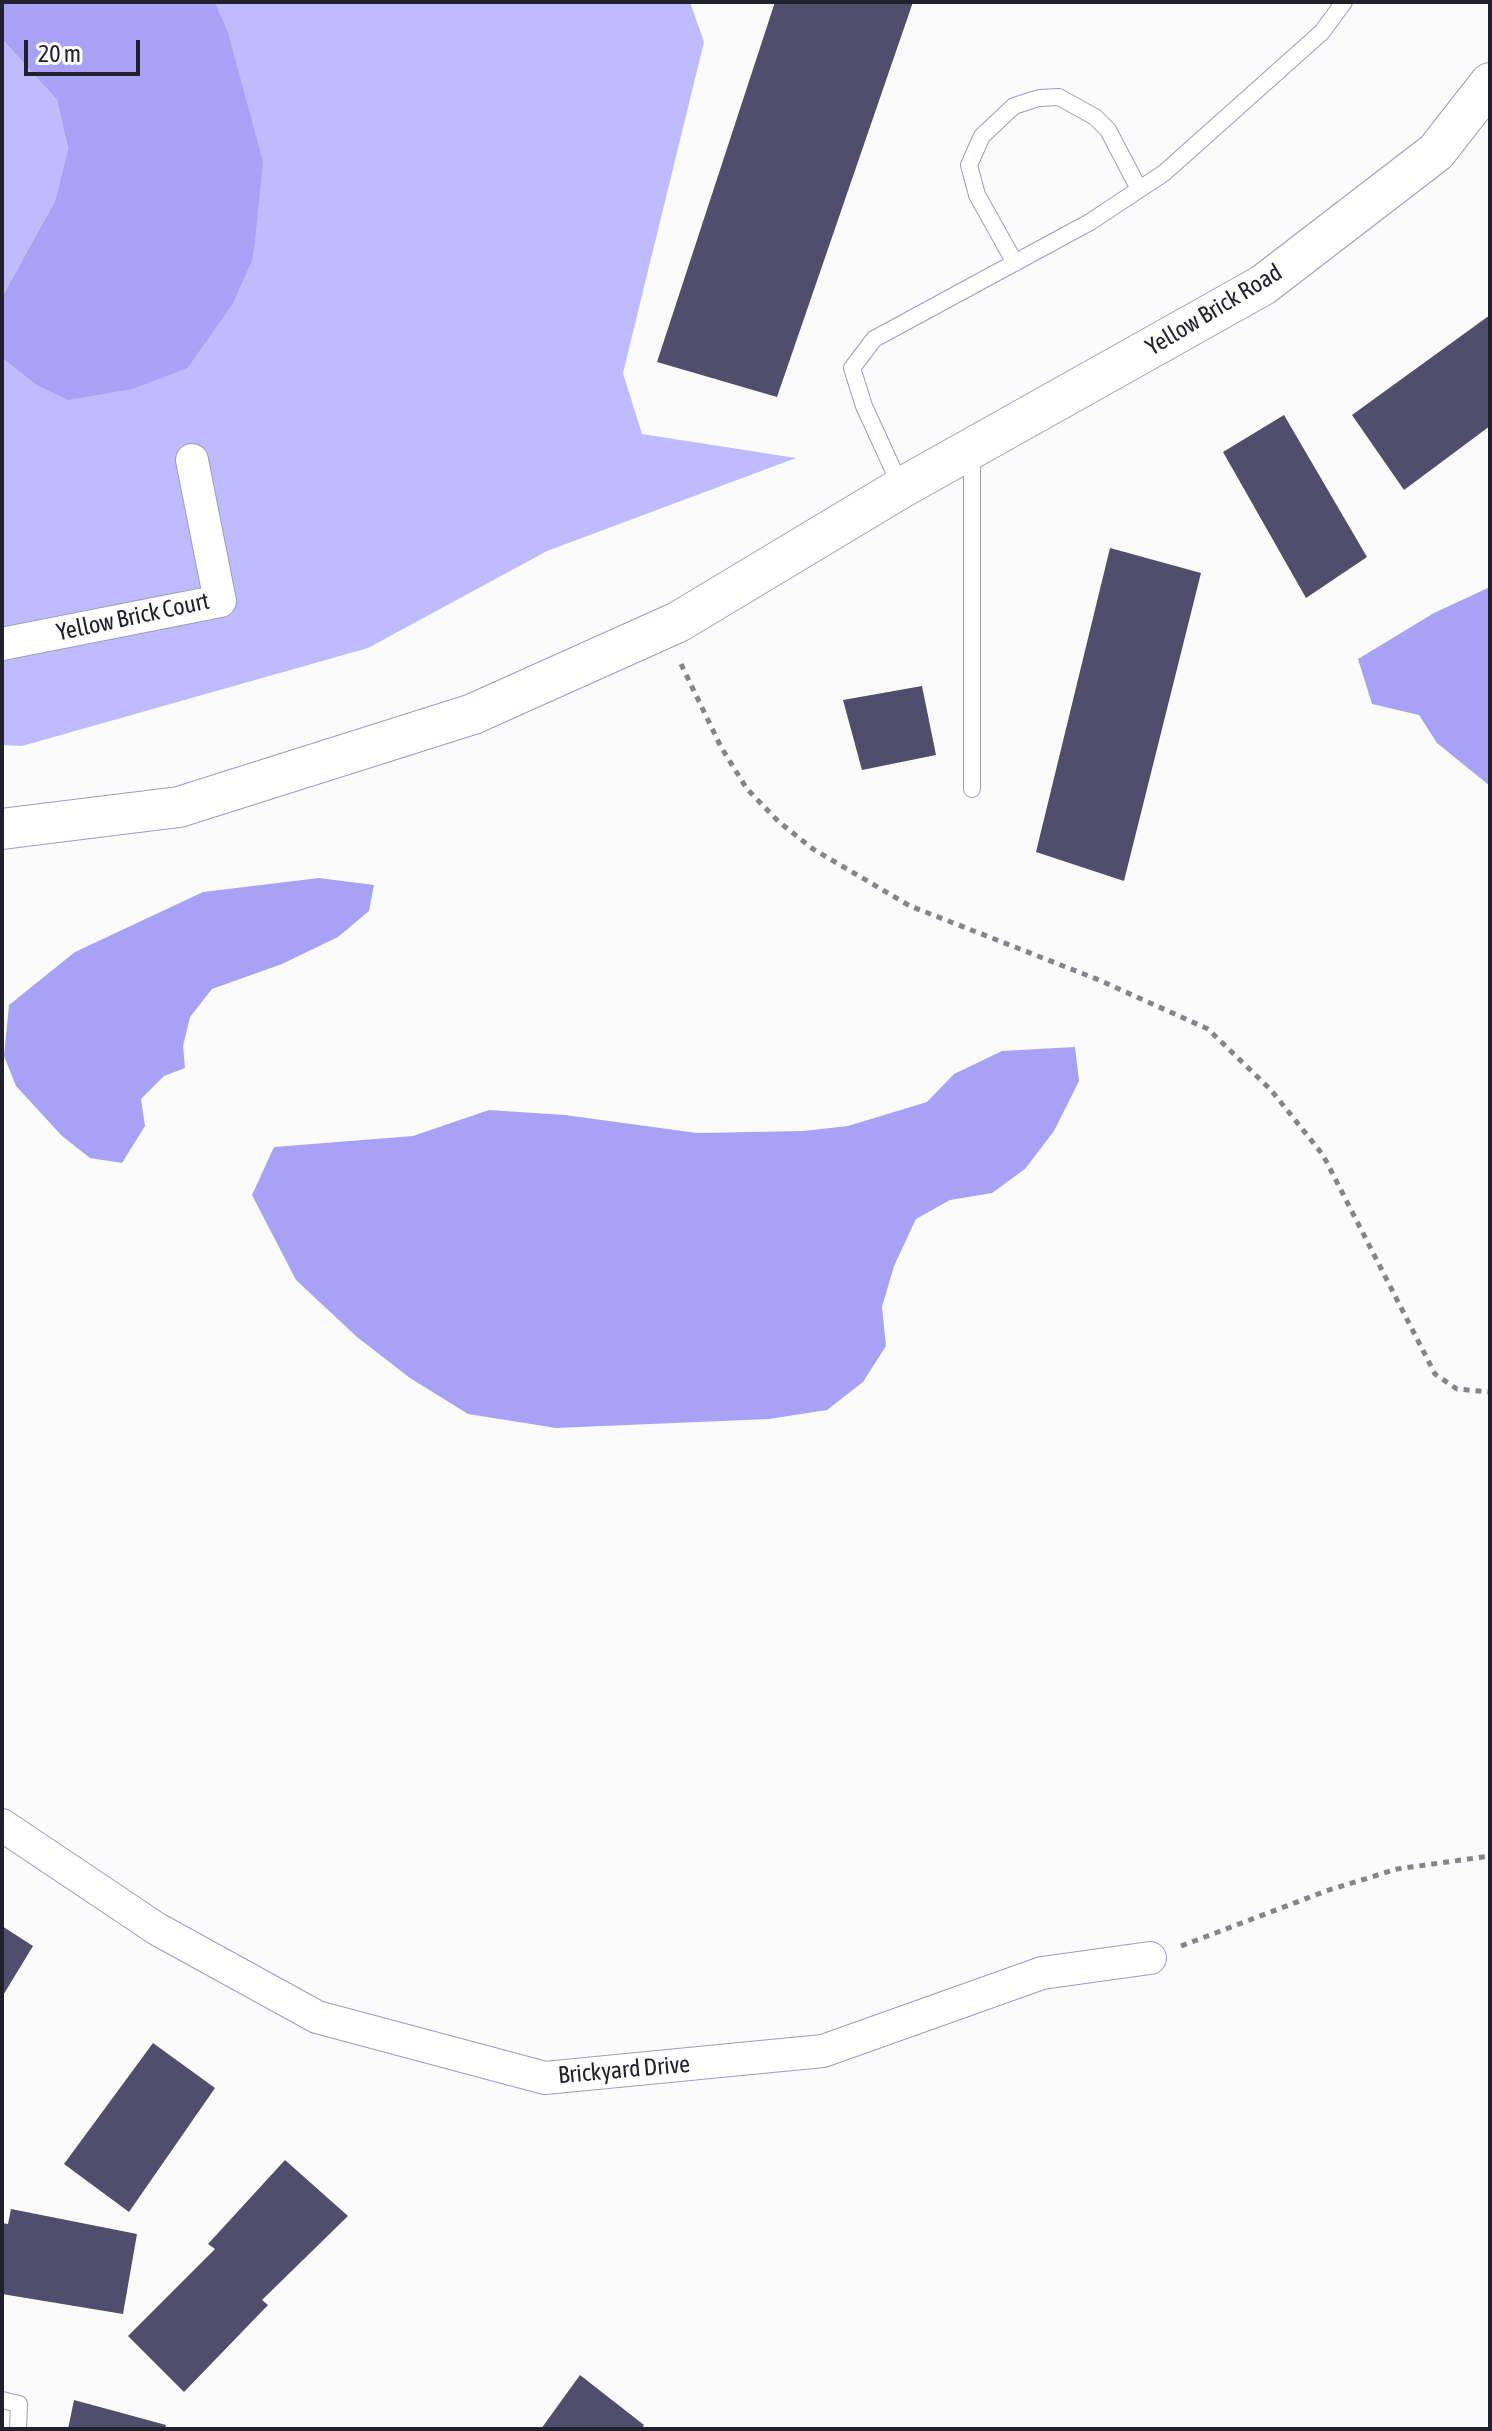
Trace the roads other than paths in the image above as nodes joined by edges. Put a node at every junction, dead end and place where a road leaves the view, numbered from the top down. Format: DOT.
graph roads {
  1 [pos="1344,2"];
  2 [pos="1490,83"];
  3 [pos="1139,189"];
  4 [pos="1015,263"];
  5 [pos="972,451"];
  6 [pos="192,460"];
  7 [pos="901,488"];
  8 [pos="2,644"];
  9 [pos="972,789"];
  10 [pos="2,829"];
  11 [pos="2,1825"];
  12 [pos="1150,1958"];
  13 [pos="2,2400"];
  14 [pos="18,2429"];
  1 -- 3 [label="lane"];
  2 -- 5 [label="street, Yellow Brick Road"];
  3 -- 4 [label="lane"];
  3 -- 4 [label="lane"];
  4 -- 7 [label="lane"];
  5 -- 7 [label="street, Yellow Brick Road"];
  5 -- 9 [label="lane"];
  6 -- 8 [label="street, Yellow Brick Court"];
  7 -- 10 [label="street, Yellow Brick Road"];
  11 -- 12 [label="street, Brickyard Drive"];
  13 -- 14 [label="lane"];
}
